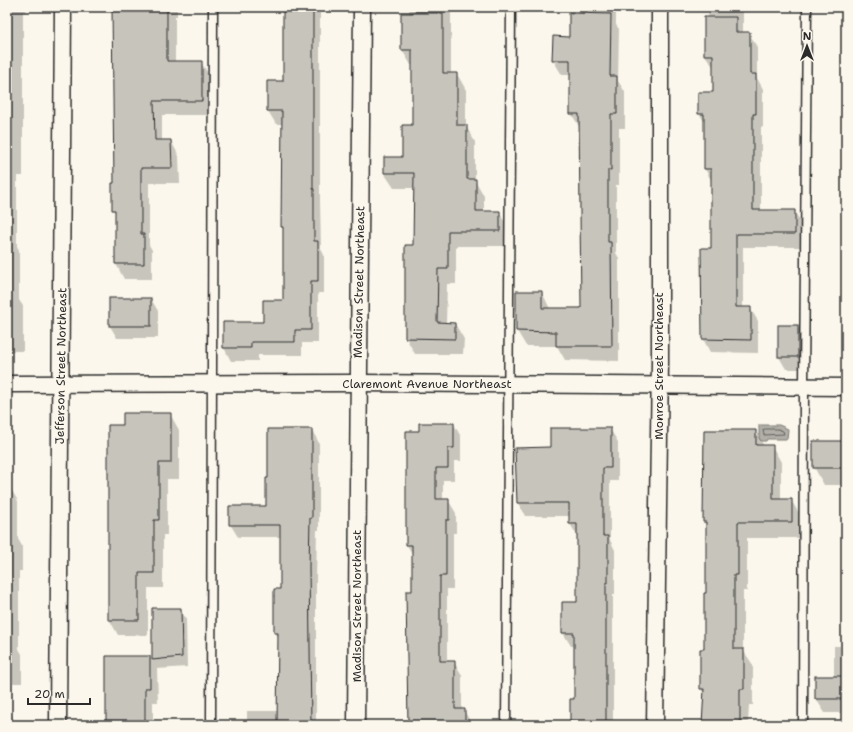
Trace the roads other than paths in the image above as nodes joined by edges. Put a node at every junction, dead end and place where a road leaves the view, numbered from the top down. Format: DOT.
graph roads {
  1 [pos="63,7"];
  2 [pos="213,7"];
  3 [pos="362,7"];
  4 [pos="511,7"];
  5 [pos="660,7"];
  6 [pos="807,7"];
  7 [pos="358,383"];
  8 [pos="7,384"];
  9 [pos="60,384"];
  10 [pos="211,384"];
  11 [pos="507,384"];
  12 [pos="659,386"];
  13 [pos="804,387"];
  14 [pos="846,387"];
  15 [pos="58,725"];
  16 [pos="211,725"];
  17 [pos="356,725"];
  18 [pos="506,725"];
  19 [pos="655,725"];
  20 [pos="803,725"];
  1 -- 9 [label="street, Jefferson Street Northeast"];
  2 -- 10 [label="lane"];
  3 -- 7 [label="street, Madison Street Northeast"];
  4 -- 11 [label="lane"];
  5 -- 12 [label="street, Monroe Street Northeast"];
  6 -- 13 [label="lane"];
  7 -- 10 [label="street, Claremont Avenue Northeast"];
  7 -- 11 [label="street, Claremont Avenue Northeast"];
  7 -- 17 [label="street, Madison Street Northeast"];
  8 -- 9 [label="street, Claremont Avenue Northeast"];
  9 -- 10 [label="street, Claremont Avenue Northeast"];
  9 -- 15 [label="street, Jefferson Street Northeast"];
  10 -- 16 [label="lane"];
  11 -- 12 [label="street, Claremont Avenue Northeast"];
  11 -- 18 [label="lane"];
  12 -- 13 [label="street, Claremont Avenue Northeast"];
  12 -- 19 [label="street, Monroe Street Northeast"];
  13 -- 14 [label="street, Claremont Avenue Northeast"];
  13 -- 20 [label="lane"];
}
